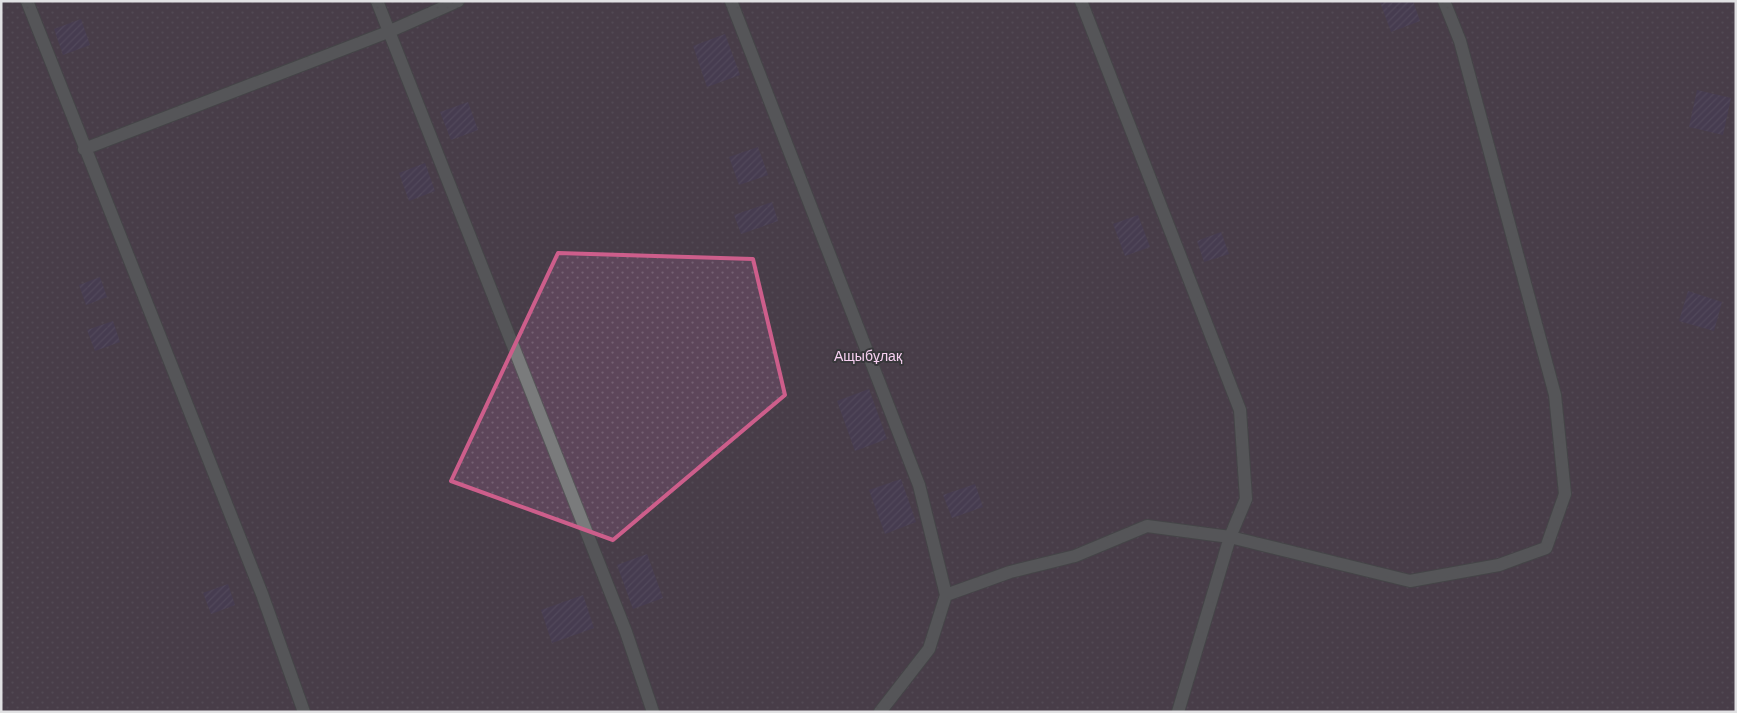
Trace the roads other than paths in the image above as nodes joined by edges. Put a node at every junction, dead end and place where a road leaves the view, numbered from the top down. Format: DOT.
graph roads {
  1 [pos="27,1"];
  2 [pos="377,1"];
  3 [pos="458,1"];
  4 [pos="731,1"];
  5 [pos="1081,1"];
  6 [pos="1444,1"];
  7 [pos="388,32"];
  8 [pos="84,149"];
  9 [pos="1230,537"];
  10 [pos="946,595"];
  11 [pos="304,712"];
  12 [pos="652,712"];
  13 [pos="880,712"];
  14 [pos="1178,712"];
  1 -- 8 [label="street"];
  2 -- 7 [label="street"];
  3 -- 7 [label="street"];
  4 -- 10 [label="street"];
  5 -- 9 [label="street"];
  6 -- 9 [label="street"];
  7 -- 8 [label="street"];
  7 -- 12 [label="street"];
  8 -- 11 [label="street"];
  9 -- 10 [label="street"];
  9 -- 14 [label="street"];
  10 -- 13 [label="street"];
}
